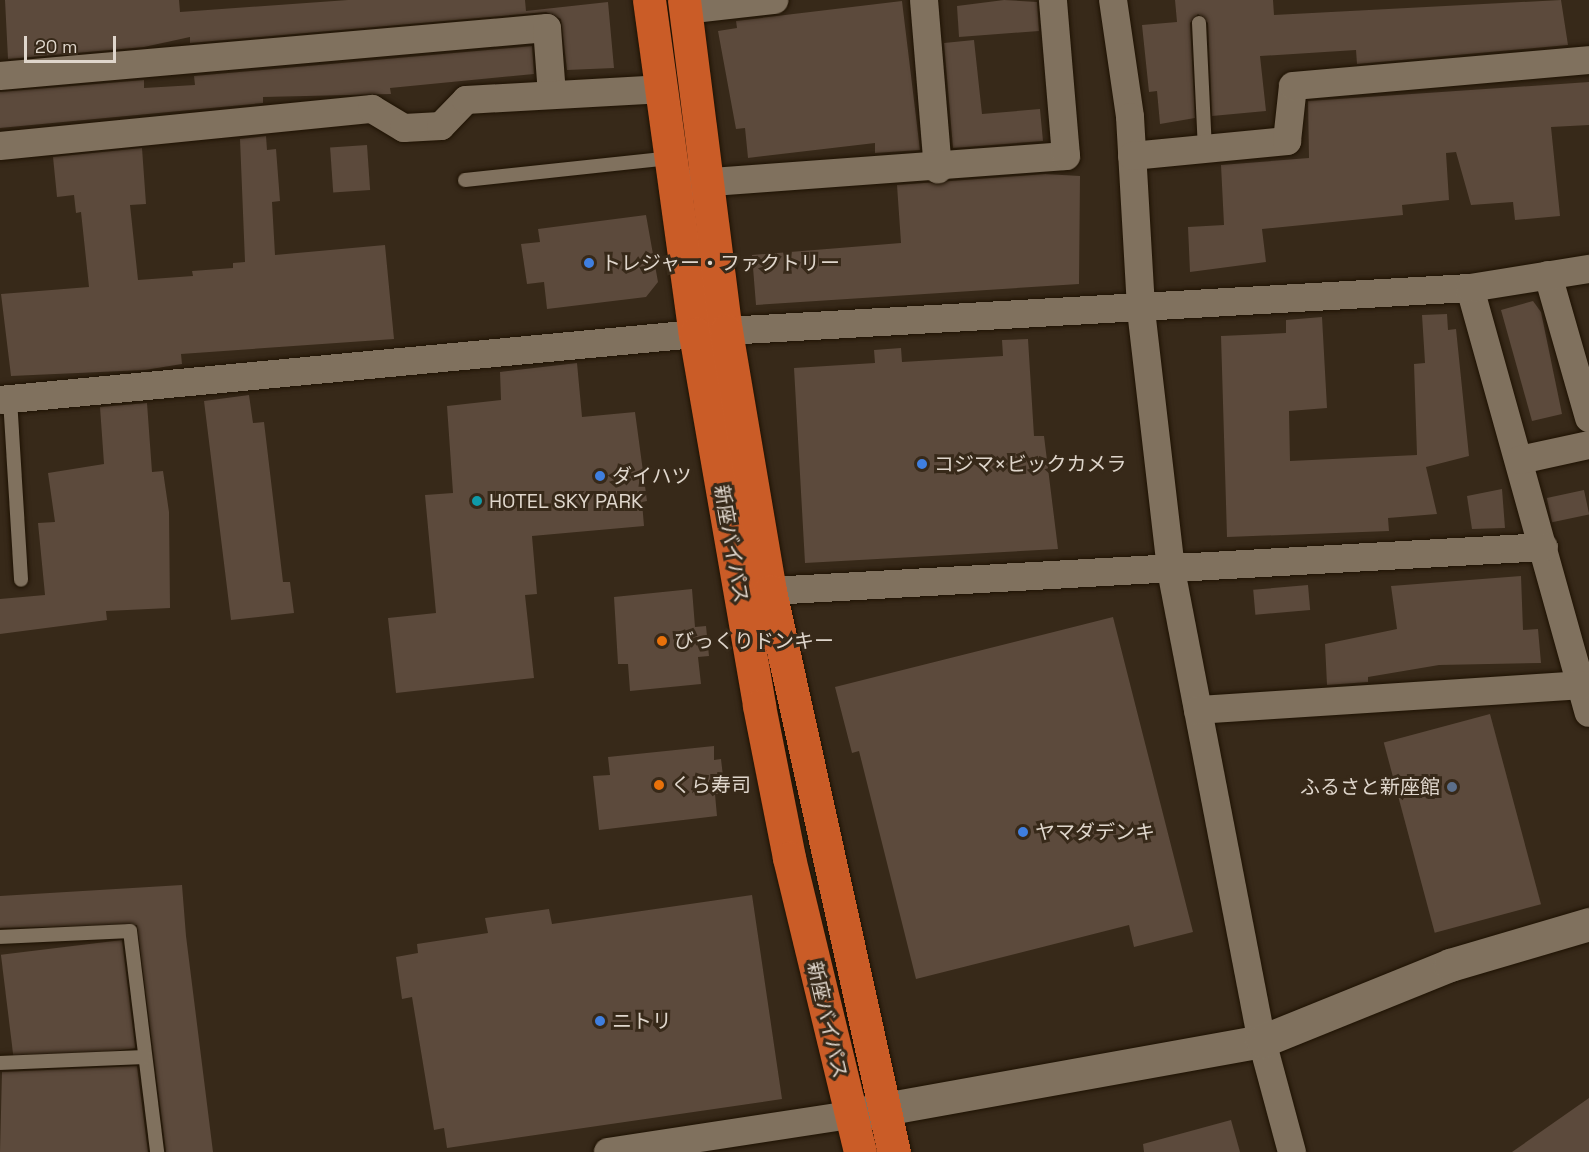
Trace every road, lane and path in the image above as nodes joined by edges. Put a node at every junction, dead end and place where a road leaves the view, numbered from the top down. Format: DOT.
graph roads {
  1 [pos="649,0"];
  2 [pos="774,0"];
  3 [pos="924,0"];
  4 [pos="1053,0"];
  5 [pos="1113,0"];
  6 [pos="685,5"];
  7 [pos="1199,23"];
  8 [pos="1589,60"];
  9 [pos="0,76"];
  10 [pos="660,89"];
  11 [pos="552,95"];
  12 [pos="0,146"];
  13 [pos="1205,149"];
  14 [pos="1132,156"];
  15 [pos="938,169"];
  16 [pos="672,171"];
  17 [pos="465,180"];
  18 [pos="708,184"];
  19 [pos="1589,269"];
  20 [pos="1548,275"];
  21 [pos="1470,288"];
  22 [pos="1142,310"];
  23 [pos="710,333"];
  24 [pos="5,400"];
  25 [pos="1589,418"];
  26 [pos="1589,446"];
  27 [pos="1520,460"];
  28 [pos="1544,547"];
  29 [pos="1172,570"];
  30 [pos="21,580"];
  31 [pos="770,591"];
  32 [pos="1581,685"];
  33 [pos="1198,710"];
  34 [pos="1589,713"];
  35 [pos="1589,924"];
  36 [pos="0,937"];
  37 [pos="1262,1041"];
  38 [pos="144,1057"];
  39 [pos="0,1063"];
  40 [pos="882,1109"];
  41 [pos="849,1115"];
  42 [pos="157,1152"];
  43 [pos="608,1152"];
  44 [pos="860,1152"];
  45 [pos="894,1152"];
  46 [pos="1292,1152"];
  1 -- 10 [label="highway, 新座バイパス"];
  2 -- 6 [label="street"];
  3 -- 15 [label="street"];
  4 -- 15 [label="street"];
  5 -- 14 [label="street"];
  6 -- 18 [label="highway, 新座バイパス"];
  7 -- 13 [label="lane"];
  8 -- 13 [label="street"];
  9 -- 11 [label="street"];
  10 -- 11 [label="street"];
  10 -- 16 [label="highway, 新座バイパス"];
  11 -- 12 [label="street"];
  13 -- 14 [label="street"];
  14 -- 22 [label="street"];
  15 -- 18 [label="street"];
  16 -- 17 [label="lane"];
  16 -- 18 [label="street"];
  16 -- 23 [label="highway, 新座バイパス"];
  18 -- 23 [label="highway, 新座バイパス"];
  19 -- 20 [label="street"];
  20 -- 21 [label="street"];
  20 -- 25 [label="street"];
  21 -- 22 [label="street"];
  21 -- 27 [label="street"];
  22 -- 23 [label="street"];
  22 -- 29 [label="street"];
  23 -- 24 [label="street"];
  23 -- 31 [label="highway, 新座バイパス"];
  23 -- 41 [label="highway, 新座バイパス"];
  24 -- 30 [label="lane"];
  26 -- 27 [label="street"];
  27 -- 28 [label="street"];
  28 -- 29 [label="street"];
  28 -- 32 [label="street"];
  29 -- 31 [label="street"];
  29 -- 33 [label="street"];
  31 -- 40 [label="highway, 新座バイパス"];
  32 -- 33 [label="street"];
  32 -- 34 [label="street"];
  33 -- 37 [label="street"];
  35 -- 37 [label="street"];
  36 -- 38 [label="lane"];
  37 -- 40 [label="street"];
  37 -- 46 [label="street"];
  38 -- 39 [label="lane"];
  38 -- 42 [label="lane"];
  40 -- 41 [label="street"];
  40 -- 45 [label="highway, 新座バイパス"];
  41 -- 43 [label="street"];
  41 -- 44 [label="highway, 新座バイパス"];
}
